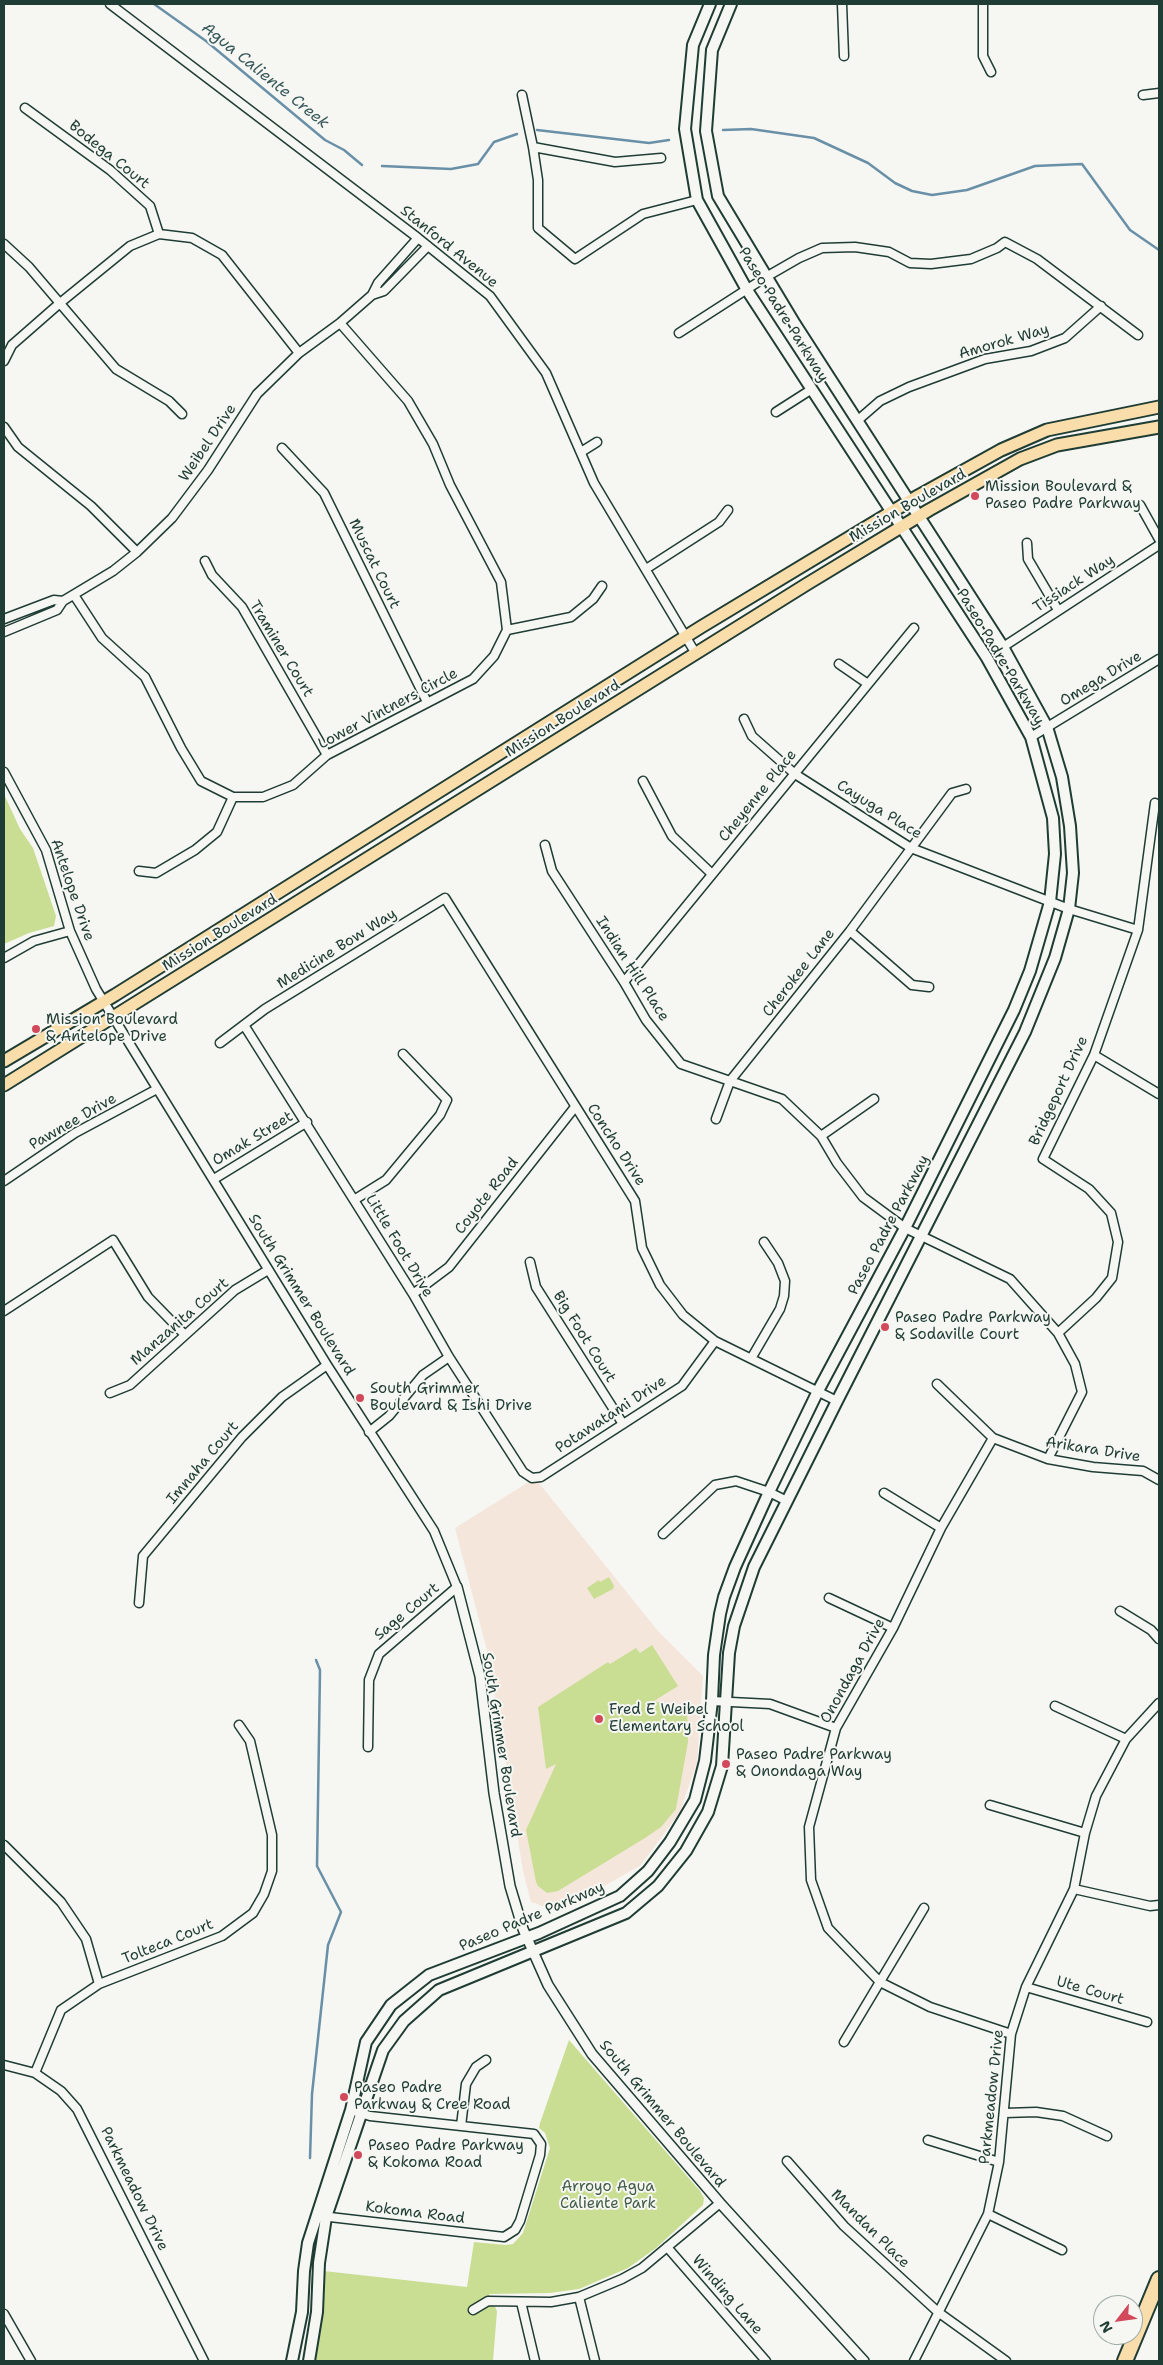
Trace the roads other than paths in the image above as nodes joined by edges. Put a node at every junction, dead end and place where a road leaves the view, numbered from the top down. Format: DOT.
graph roads {
  1 [pos="110,4"];
  2 [pos="710,4"];
  3 [pos="731,4"];
  4 [pos="842,4"];
  5 [pos="984,4"];
  6 [pos="844,56"];
  7 [pos="991,72"];
  8 [pos="1159,93"];
  9 [pos="522,95"];
  10 [pos="1143,95"];
  11 [pos="25,108"];
  12 [pos="533,147"];
  13 [pos="661,158"];
  14 [pos="697,200"];
  15 [pos="159,234"];
  16 [pos="418,238"];
  17 [pos="4,244"];
  18 [pos="428,246"];
  19 [pos="766,277"];
  20 [pos="747,290"];
  21 [pos="372,295"];
  22 [pos="60,303"];
  23 [pos="1101,306"];
  24 [pos="340,323"];
  25 [pos="679,333"];
  26 [pos="1138,335"];
  27 [pos="299,353"];
  28 [pos="4,361"];
  29 [pos="812,389"];
  30 [pos="1159,407"];
  31 [pos="776,412"];
  32 [pos="182,414"];
  33 [pos="856,421"];
  34 [pos="4,427"];
  35 [pos="1159,427"];
  36 [pos="597,442"];
  37 [pos="282,448"];
  38 [pos="581,452"];
  39 [pos="908,502"];
  40 [pos="1140,505"];
  41 [pos="728,510"];
  42 [pos="892,511"];
  43 [pos="919,516"];
  44 [pos="902,526"];
  45 [pos="1159,539"];
  46 [pos="1027,543"];
  47 [pos="1159,545"];
  48 [pos="137,552"];
  49 [pos="205,561"];
  50 [pos="646,569"];
  51 [pos="602,586"];
  52 [pos="74,595"];
  53 [pos="63,601"];
  54 [pos="1058,610"];
  55 [pos="4,619"];
  56 [pos="914,628"];
  57 [pos="507,630"];
  58 [pos="4,632"];
  59 [pos="686,636"];
  60 [pos="1003,646"];
  61 [pos="696,654"];
  62 [pos="1159,659"];
  63 [pos="839,664"];
  64 [pos="868,684"];
  65 [pos="427,702"];
  66 [pos="744,719"];
  67 [pos="1047,727"];
  68 [pos="1031,737"];
  69 [pos="327,755"];
  70 [pos="4,772"];
  71 [pos="794,774"];
  72 [pos="643,782"];
  73 [pos="966,789"];
  74 [pos="232,797"];
  75 [pos="1155,804"];
  76 [pos="545,845"];
  77 [pos="911,848"];
  78 [pos="139,871"];
  79 [pos="712,874"];
  80 [pos="445,898"];
  81 [pos="1050,902"];
  82 [pos="1069,910"];
  83 [pos="1138,930"];
  84 [pos="70,931"];
  85 [pos="850,931"];
  86 [pos="4,958"];
  87 [pos="624,982"];
  88 [pos="929,987"];
  89 [pos="105,1002"];
  90 [pos="114,1017"];
  91 [pos="244,1025"];
  92 [pos="220,1043"];
  93 [pos="403,1054"];
  94 [pos="1094,1055"];
  95 [pos="4,1061"];
  96 [pos="730,1081"];
  97 [pos="4,1085"];
  98 [pos="157,1089"];
  99 [pos="1159,1094"];
  100 [pos="874,1100"];
  101 [pos="575,1108"];
  102 [pos="716,1119"];
  103 [pos="307,1122"];
  104 [pos="821,1136"];
  105 [pos="214,1179"];
  106 [pos="4,1181"];
  107 [pos="354,1200"];
  108 [pos="905,1228"];
  109 [pos="921,1236"];
  110 [pos="764,1242"];
  111 [pos="530,1262"];
  112 [pos="268,1270"];
  113 [pos="413,1294"];
  114 [pos="4,1311"];
  115 [pos="1058,1333"];
  116 [pos="185,1335"];
  117 [pos="715,1341"];
  118 [pos="449,1357"];
  119 [pos="752,1357"];
  120 [pos="327,1365"];
  121 [pos="937,1384"];
  122 [pos="818,1391"];
  123 [pos="110,1393"];
  124 [pos="837,1401"];
  125 [pos="623,1424"];
  126 [pos="369,1432"];
  127 [pos="992,1438"];
  128 [pos="1048,1459"];
  129 [pos="532,1478"];
  130 [pos="1159,1480"];
  131 [pos="769,1492"];
  132 [pos="884,1493"];
  133 [pos="787,1500"];
  134 [pos="941,1528"];
  135 [pos="663,1534"];
  136 [pos="457,1588"];
  137 [pos="829,1598"];
  138 [pos="139,1603"];
  139 [pos="1120,1610"];
  140 [pos="893,1628"];
  141 [pos="1159,1639"];
  142 [pos="712,1701"];
  143 [pos="727,1702"];
  144 [pos="1159,1704"];
  145 [pos="1055,1706"];
  146 [pos="239,1725"];
  147 [pos="836,1728"];
  148 [pos="1126,1739"];
  149 [pos="368,1747"];
  150 [pos="990,1805"];
  151 [pos="1085,1833"];
  152 [pos="4,1845"];
  153 [pos="1074,1889"];
  154 [pos="1159,1905"];
  155 [pos="924,1908"];
  156 [pos="527,1938"];
  157 [pos="532,1952"];
  158 [pos="880,1982"];
  159 [pos="99,1984"];
  160 [pos="1026,1987"];
  161 [pos="1147,2022"];
  162 [pos="1011,2034"];
  163 [pos="844,2042"];
  164 [pos="486,2060"];
  165 [pos="4,2065"];
  166 [pos="35,2073"];
  167 [pos="351,2110"];
  168 [pos="1005,2112"];
  169 [pos="362,2113"];
  170 [pos="461,2126"];
  171 [pos="1107,2136"];
  172 [pos="928,2140"];
  173 [pos="787,2161"];
  174 [pos="1000,2162"];
  175 [pos="720,2203"];
  176 [pos="988,2214"];
  177 [pos="321,2216"];
  178 [pos="667,2247"];
  179 [pos="1062,2250"];
  180 [pos="1159,2279"];
  181 [pos="579,2296"];
  182 [pos="521,2302"];
  183 [pos="473,2310"];
  184 [pos="938,2312"];
  185 [pos="4,2314"];
  186 [pos="31,2361"];
  187 [pos="204,2361"];
  188 [pos="292,2361"];
  189 [pos="309,2361"];
  190 [pos="535,2361"];
  191 [pos="595,2361"];
  192 [pos="766,2361"];
  193 [pos="864,2361"];
  194 [pos="914,2361"];
  195 [pos="1006,2361"];
  196 [pos="1125,2361"];
  1 -- 16 [label="street, Stanford Avenue"];
  2 -- 14 [label="main road, Paseo Padre Parkway"];
  3 -- 19 [label="main road, Paseo Padre Parkway"];
  4 -- 6 [label="street"];
  5 -- 7 [label="street"];
  8 -- 10 [label="street"];
  9 -- 12 [label="street"];
  11 -- 15 [label="street, Bodega Court"];
  12 -- 13 [label="street"];
  12 -- 14 [label="street"];
  14 -- 20 [label="main road, Paseo Padre Parkway"];
  15 -- 22 [label="street"];
  15 -- 27 [label="street"];
  16 -- 18 [label="street, Stanford Avenue"];
  16 -- 21 [label="street, Weibel Drive"];
  17 -- 22 [label="street"];
  18 -- 21 [label="street, Weibel Drive"];
  18 -- 38 [label="street, Stanford Avenue"];
  19 -- 20 [label="street"];
  19 -- 23 [label="street"];
  19 -- 33 [label="main road, Paseo Padre Parkway"];
  20 -- 25 [label="street"];
  20 -- 29 [label="main road, Paseo Padre Parkway"];
  21 -- 24 [label="street, Weibel Drive"];
  22 -- 28 [label="street"];
  22 -- 32 [label="street"];
  23 -- 26 [label="street"];
  23 -- 33 [label="street, Amorok Way"];
  24 -- 27 [label="street, Weibel Drive"];
  24 -- 57 [label="street"];
  27 -- 48 [label="street, Weibel Drive"];
  29 -- 31 [label="street"];
  29 -- 42 [label="main road, Paseo Padre Parkway"];
  30 -- 39 [label="main road, Mission Boulevard"];
  33 -- 39 [label="main road, Paseo Padre Parkway"];
  34 -- 48 [label="street"];
  35 -- 43 [label="main road, Mission Boulevard"];
  36 -- 38 [label="street"];
  37 -- 65 [label="street, Muscat Court"];
  38 -- 50 [label="street, Stanford Avenue"];
  39 -- 42 [label="main road, Mission Boulevard"];
  39 -- 43 [label="main road, Paseo Padre Parkway"];
  40 -- 45 [label="street"];
  41 -- 50 [label="street"];
  42 -- 44 [label="main road, Paseo Padre Parkway"];
  42 -- 59 [label="main road, Mission Boulevard"];
  43 -- 44 [label="main road, Mission Boulevard"];
  43 -- 60 [label="main road, Paseo Padre Parkway"];
  44 -- 61 [label="main road, Mission Boulevard"];
  44 -- 68 [label="main road, Paseo Padre Parkway"];
  46 -- 54 [label="street"];
  47 -- 54 [label="street, Tissiack Way"];
  48 -- 52 [label="street, Weibel Drive"];
  49 -- 69 [label="street, Traminer Court"];
  50 -- 59 [label="street, Stanford Avenue"];
  51 -- 57 [label="street"];
  52 -- 53 [label="street, Weibel Drive"];
  52 -- 74 [label="street, Lower Vintners Circle"];
  53 -- 55 [label="street, Weibel Drive"];
  53 -- 58 [label="street, Weibel Drive"];
  54 -- 60 [label="street, Tissiack Way"];
  56 -- 64 [label="street, Cheyenne Place"];
  57 -- 65 [label="street, Lower Vintners Circle"];
  59 -- 61 [label="street, Stanford Avenue"];
  59 -- 89 [label="main road, Mission Boulevard"];
  60 -- 67 [label="main road, Paseo Padre Parkway"];
  61 -- 90 [label="main road, Mission Boulevard"];
  62 -- 67 [label="street, Omega Drive"];
  63 -- 64 [label="street"];
  64 -- 71 [label="street, Cheyenne Place"];
  65 -- 69 [label="street, Lower Vintners Circle"];
  66 -- 71 [label="street, Cayuga Place"];
  67 -- 68 [label="street, Omega Drive"];
  67 -- 82 [label="main road, Paseo Padre Parkway"];
  68 -- 81 [label="main road, Paseo Padre Parkway"];
  69 -- 74 [label="street, Lower Vintners Circle"];
  70 -- 84 [label="street, Antelope Drive"];
  71 -- 77 [label="street, Cayuga Place"];
  71 -- 79 [label="street, Cheyenne Place"];
  72 -- 79 [label="street"];
  73 -- 77 [label="street, Cherokee Lane"];
  74 -- 78 [label="street"];
  75 -- 83 [label="street, Bridgeport Drive"];
  76 -- 87 [label="street, Indian Hill Place"];
  77 -- 81 [label="street, Cayuga Place"];
  77 -- 85 [label="street, Cherokee Lane"];
  79 -- 87 [label="street, Cheyenne Place"];
  80 -- 91 [label="street, Medicine Bow Way"];
  80 -- 101 [label="street, Concho Drive"];
  81 -- 82 [label="street, Cayuga Place"];
  81 -- 108 [label="main road, Paseo Padre Parkway"];
  82 -- 83 [label="street, Cayuga Place"];
  82 -- 109 [label="main road, Paseo Padre Parkway"];
  83 -- 94 [label="street, Bridgeport Drive"];
  84 -- 86 [label="street"];
  84 -- 89 [label="street, Antelope Drive"];
  85 -- 88 [label="street"];
  85 -- 96 [label="street, Cherokee Lane"];
  87 -- 96 [label="street, Indian Hill Place"];
  89 -- 90 [label="street, Antelope Drive"];
  89 -- 95 [label="main road, Mission Boulevard"];
  90 -- 97 [label="main road, Mission Boulevard"];
  90 -- 98 [label="street, South Grimmer Boulevard"];
  91 -- 92 [label="street, Medicine Bow Way"];
  91 -- 103 [label="street, Little Foot Drive"];
  93 -- 107 [label="street"];
  94 -- 99 [label="street"];
  94 -- 115 [label="street, Bridgeport Drive"];
  96 -- 102 [label="street, Cherokee Lane"];
  96 -- 104 [label="street, Indian Hill Place"];
  98 -- 105 [label="street, South Grimmer Boulevard"];
  98 -- 106 [label="street, Pawnee Drive"];
  100 -- 104 [label="street"];
  101 -- 113 [label="street, Coyote Road"];
  101 -- 117 [label="street, Concho Drive"];
  103 -- 105 [label="street, Omak Street"];
  103 -- 107 [label="street, Little Foot Drive"];
  104 -- 108 [label="street, Indian Hill Place"];
  105 -- 112 [label="street, South Grimmer Boulevard"];
  107 -- 113 [label="street, Little Foot Drive"];
  108 -- 109 [label="street, Indian Hill Place"];
  108 -- 122 [label="main road, Paseo Padre Parkway"];
  109 -- 115 [label="street, Indian Hill Place"];
  109 -- 124 [label="main road, Paseo Padre Parkway"];
  110 -- 119 [label="street"];
  111 -- 125 [label="street, Big Foot Court"];
  112 -- 116 [label="street, Manzanita Court"];
  112 -- 120 [label="street, South Grimmer Boulevard"];
  113 -- 118 [label="street, Little Foot Drive"];
  114 -- 116 [label="street"];
  115 -- 128 [label="street, Indian Hill Place"];
  116 -- 123 [label="street, Manzanita Court"];
  117 -- 119 [label="street, Concho Drive"];
  117 -- 125 [label="street, Potawatami Drive"];
  118 -- 126 [label="street"];
  118 -- 129 [label="street, Little Foot Drive"];
  119 -- 122 [label="street, Concho Drive"];
  120 -- 126 [label="street, South Grimmer Boulevard"];
  120 -- 138 [label="street, Imnaha Court"];
  121 -- 127 [label="street"];
  122 -- 124 [label="street, Concho Drive"];
  122 -- 131 [label="main road, Paseo Padre Parkway"];
  124 -- 133 [label="main road, Paseo Padre Parkway"];
  125 -- 129 [label="street, Potawatami Drive"];
  126 -- 136 [label="street, South Grimmer Boulevard"];
  127 -- 128 [label="street, Arikara Drive"];
  127 -- 134 [label="street, Onondaga Drive"];
  128 -- 130 [label="street, Arikara Drive"];
  131 -- 133 [label="street"];
  131 -- 135 [label="street"];
  131 -- 142 [label="main road, Paseo Padre Parkway"];
  132 -- 134 [label="street"];
  133 -- 143 [label="main road, Paseo Padre Parkway"];
  134 -- 140 [label="street, Onondaga Drive"];
  136 -- 149 [label="street, Sage Court"];
  136 -- 156 [label="street, South Grimmer Boulevard"];
  137 -- 140 [label="street"];
  139 -- 141 [label="street"];
  140 -- 147 [label="street, Onondaga Drive"];
  142 -- 143 [label="street"];
  142 -- 156 [label="main road, Paseo Padre Parkway"];
  143 -- 147 [label="street"];
  143 -- 157 [label="main road, Paseo Padre Parkway"];
  144 -- 148 [label="street, Parkmeadow Drive"];
  145 -- 148 [label="street"];
  146 -- 159 [label="street, Tolteca Court"];
  147 -- 158 [label="street, Onondaga Drive"];
  148 -- 151 [label="street, Parkmeadow Drive"];
  150 -- 151 [label="street"];
  151 -- 153 [label="street, Parkmeadow Drive"];
  152 -- 159 [label="street"];
  153 -- 154 [label="street"];
  153 -- 160 [label="street, Parkmeadow Drive"];
  155 -- 158 [label="street"];
  156 -- 157 [label="street, South Grimmer Boulevard"];
  156 -- 167 [label="main road, Paseo Padre Parkway"];
  157 -- 169 [label="main road, Paseo Padre Parkway"];
  157 -- 175 [label="street, South Grimmer Boulevard"];
  158 -- 162 [label="street, Onondaga Drive"];
  158 -- 163 [label="street"];
  159 -- 166 [label="street, Tolteca Court"];
  160 -- 161 [label="street, Ute Court"];
  160 -- 162 [label="street, Parkmeadow Drive"];
  162 -- 168 [label="street, Parkmeadow Drive"];
  164 -- 170 [label="street"];
  165 -- 166 [label="street, Parkmeadow Drive"];
  166 -- 187 [label="street, Parkmeadow Drive"];
  167 -- 169 [label="street"];
  167 -- 177 [label="main road, Paseo Padre Parkway"];
  168 -- 171 [label="street"];
  168 -- 174 [label="street, Parkmeadow Drive"];
  169 -- 170 [label="street"];
  169 -- 177 [label="main road, Paseo Padre Parkway"];
  170 -- 177 [label="street, Kokoma Road"];
  172 -- 174 [label="street"];
  173 -- 184 [label="street, Mandan Place"];
  174 -- 176 [label="street, Parkmeadow Drive"];
  175 -- 178 [label="street"];
  175 -- 193 [label="street, South Grimmer Boulevard"];
  176 -- 179 [label="street"];
  176 -- 184 [label="street, Parkmeadow Drive"];
  177 -- 188 [label="main road, Paseo Padre Parkway"];
  177 -- 189 [label="main road, Paseo Padre Parkway"];
  178 -- 181 [label="street"];
  178 -- 192 [label="street, Winding Lane"];
  180 -- 196 [label="highway"];
  181 -- 182 [label="street"];
  181 -- 191 [label="street"];
  182 -- 183 [label="street"];
  182 -- 190 [label="street"];
  184 -- 194 [label="street, Parkmeadow Drive"];
  184 -- 195 [label="street, Mandan Place"];
  185 -- 186 [label="street"];
}
